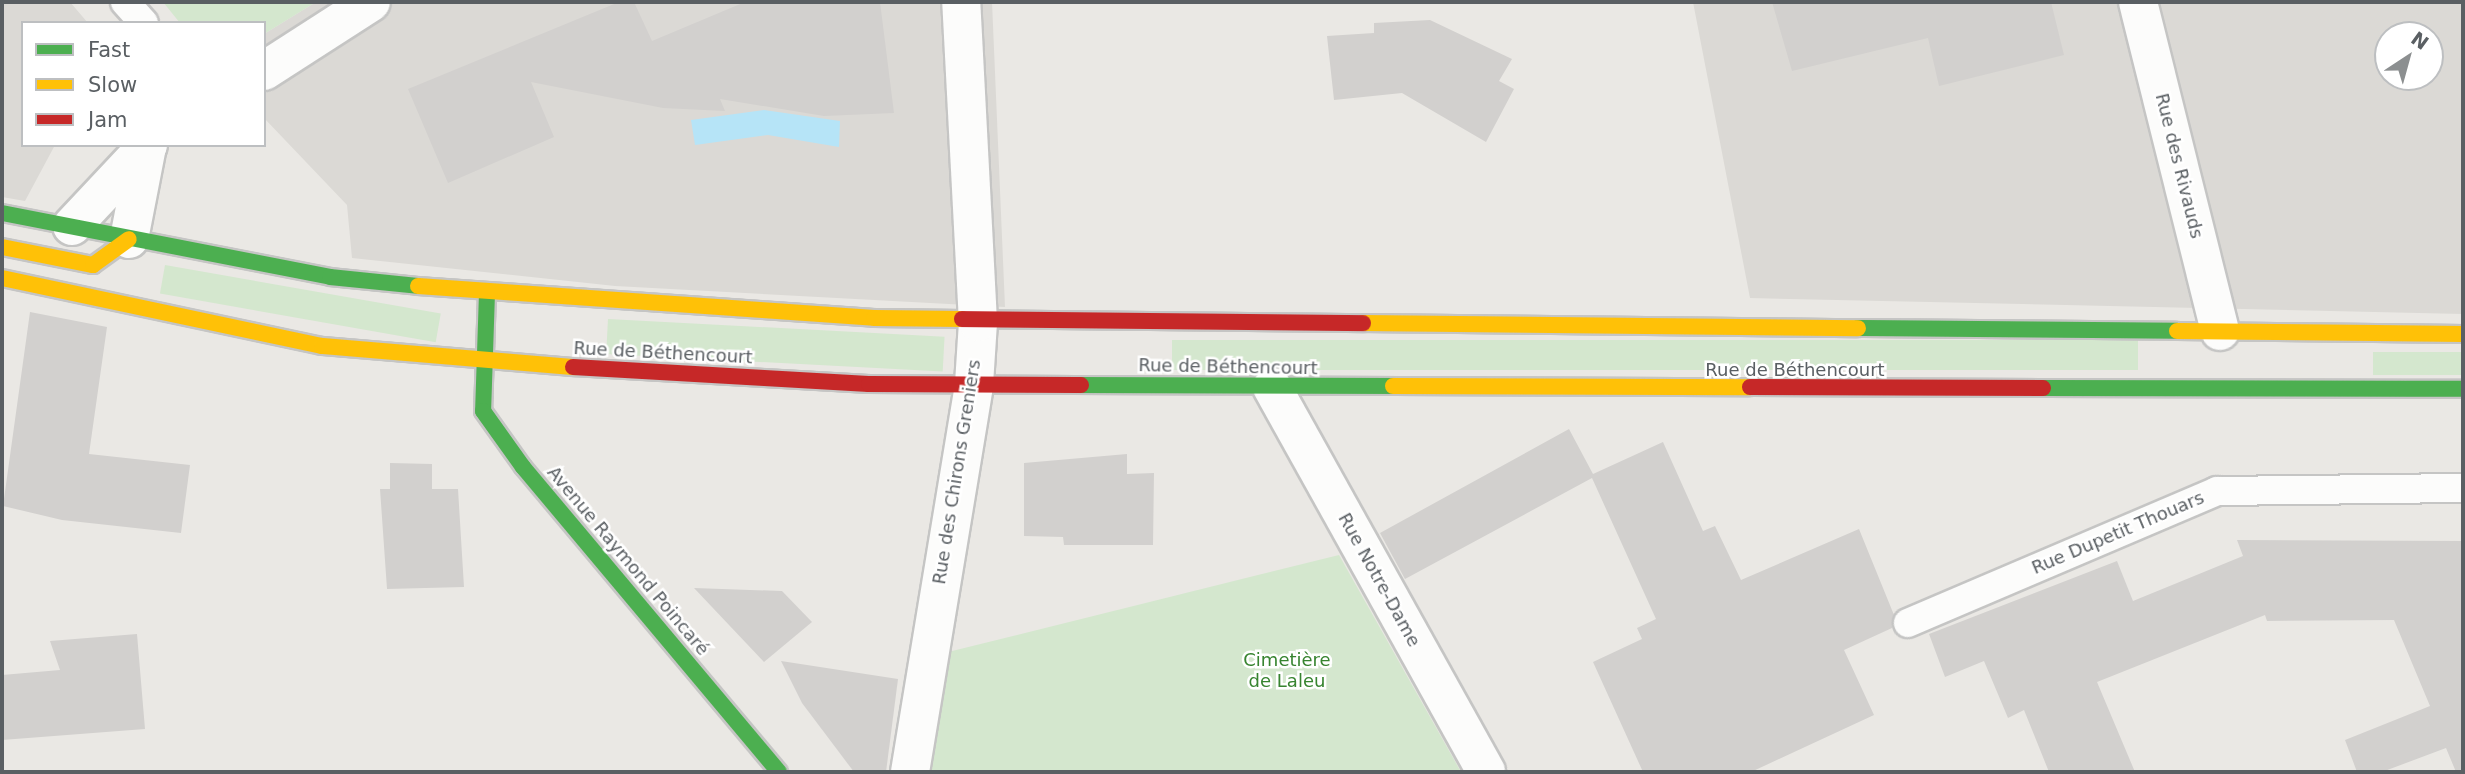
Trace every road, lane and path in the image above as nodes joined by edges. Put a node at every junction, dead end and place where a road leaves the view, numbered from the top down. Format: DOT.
graph roads {
  1 [pos="125,2"];
  2 [pos="370,2"];
  3 [pos="961,2"];
  4 [pos="2138,2"];
  5 [pos="142,21"];
  6 [pos="266,70"];
  7 [pos="147,147"];
  8 [pos="148,147"];
  9 [pos="2,213"];
  10 [pos="72,226"];
  11 [pos="129,239"];
  12 [pos="2,247"];
  13 [pos="2,278"];
  14 [pos="487,293"];
  15 [pos="978,321"];
  16 [pos="2220,331"];
  17 [pos="2463,334"];
  18 [pos="482,362"];
  19 [pos="974,384"];
  20 [pos="1272,387"];
  21 [pos="2463,389"];
  22 [pos="2463,488"];
  23 [pos="1908,623"];
  24 [pos="779,772"];
  25 [pos="910,772"];
  26 [pos="1486,772"];
  1 -- 5 [label="lane"];
  2 -- 6 [label="street"];
  3 -- 15 [label="street, Rue des Chirons Greniers"];
  4 -- 16 [label="street, Rue des Rivauds"];
  7 -- 10 [label="street"];
  8 -- 11 [label="street"];
  9 -- 10 [label="main road"];
  10 -- 11 [label="main road"];
  11 -- 12 [label="main road"];
  11 -- 14 [label="main road"];
  13 -- 18 [label="main road, Rue de Béthencourt"];
  14 -- 15 [label="main road"];
  14 -- 18 [label="main road, Avenue Raymond Poincaré"];
  15 -- 16 [label="main road"];
  15 -- 19 [label="street, Rue des Chirons Greniers"];
  16 -- 17 [label="main road"];
  18 -- 19 [label="main road, Rue de Béthencourt"];
  18 -- 24 [label="main road, Avenue Raymond Poincaré"];
  19 -- 20 [label="main road, Rue de Béthencourt"];
  19 -- 25 [label="street, Rue des Chirons Greniers"];
  20 -- 21 [label="main road, Rue de Béthencourt"];
  20 -- 26 [label="street, Rue Notre-Dame"];
  22 -- 23 [label="lane, Rue Dupetit Thouars"];
}
